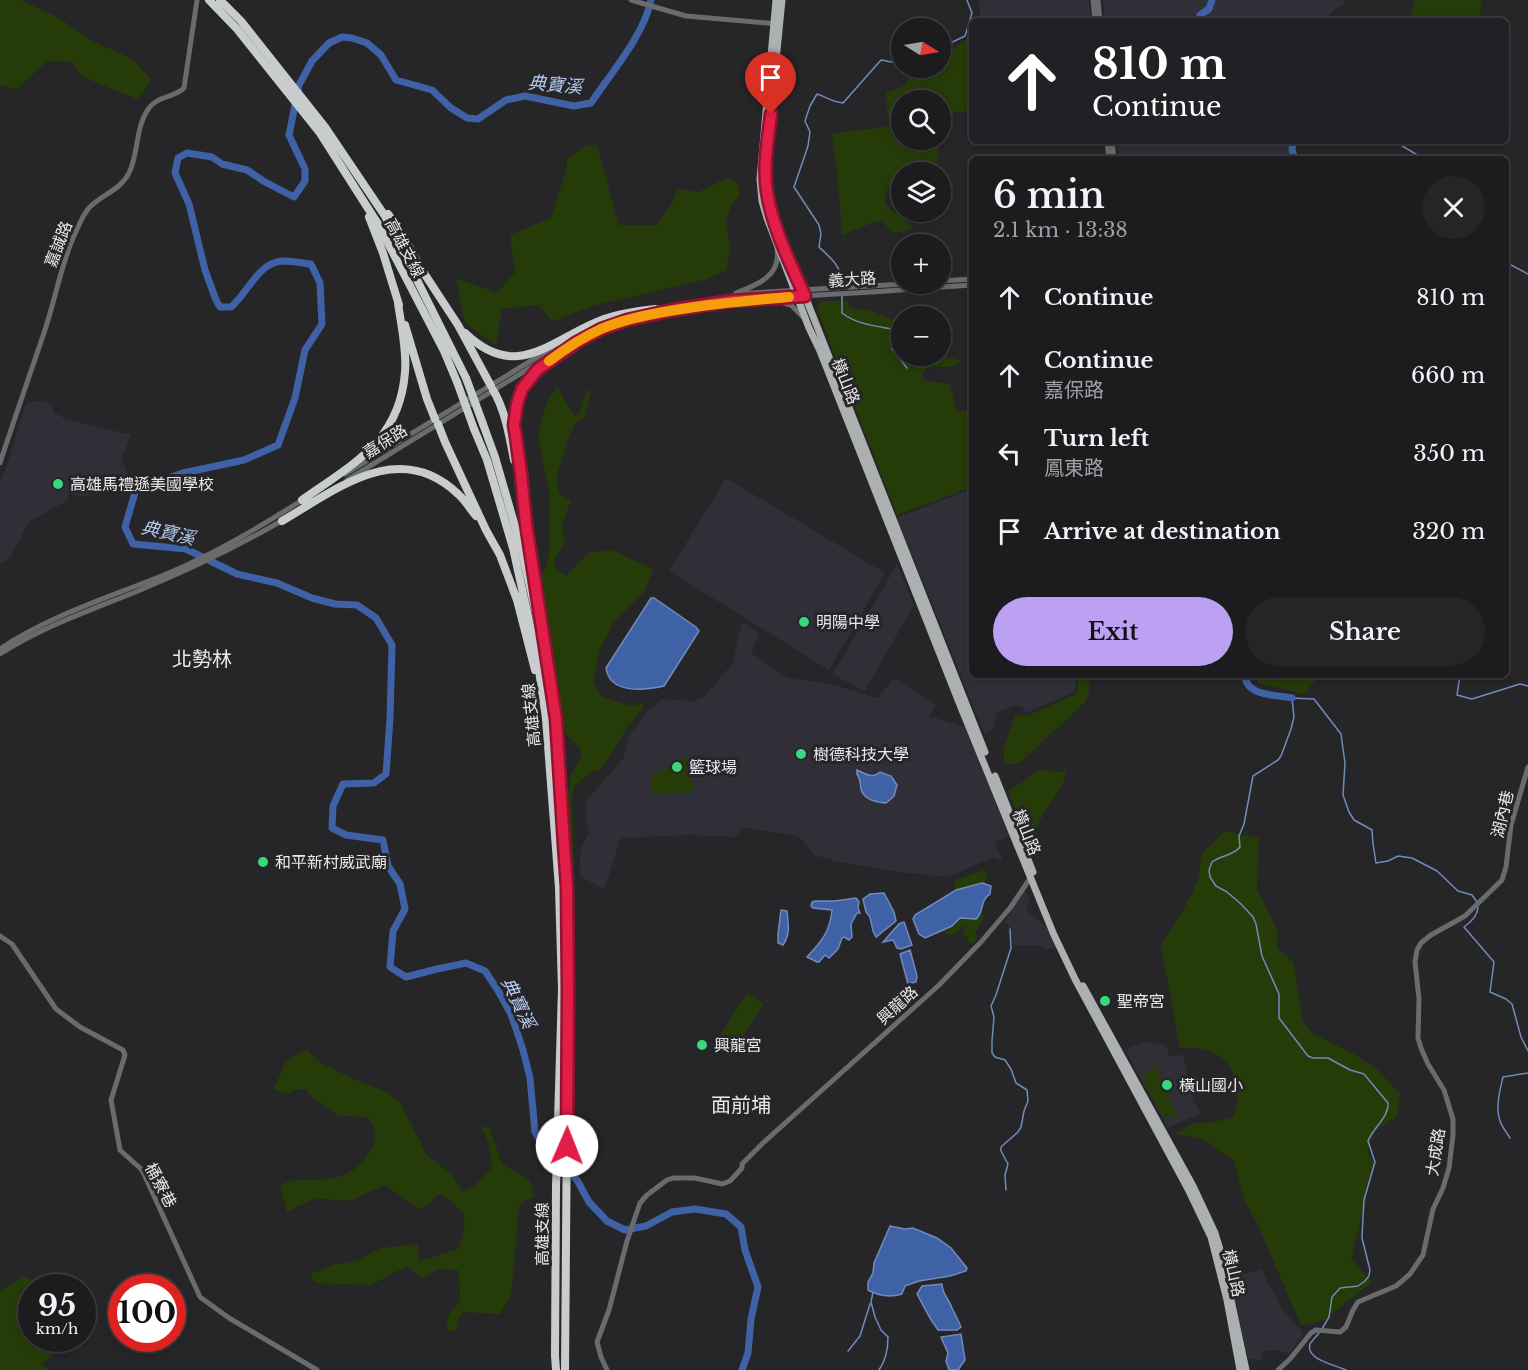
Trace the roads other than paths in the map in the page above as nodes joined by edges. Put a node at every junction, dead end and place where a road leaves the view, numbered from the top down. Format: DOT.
graph roads {
  1 [pos="197,0"];
  2 [pos="209,0"];
  3 [pos="220,0"];
  4 [pos="631,0"];
  5 [pos="776,0"];
  6 [pos="782,0"];
  7 [pos="1095,0"];
  8 [pos="1095,18"];
  9 [pos="1099,18"];
  10 [pos="777,24"];
  11 [pos="323,130"];
  12 [pos="766,137"];
  13 [pos="346,158"];
  14 [pos="362,199"];
  15 [pos="774,237"];
  16 [pos="969,279"];
  17 [pos="951,280"];
  18 [pos="891,285"];
  19 [pos="969,285"];
  20 [pos="800,293"];
  21 [pos="727,296"];
  22 [pos="761,299"];
  23 [pos="398,303"];
  24 [pos="655,309"];
  25 [pos="458,325"];
  26 [pos="809,328"];
  27 [pos="601,329"];
  28 [pos="492,388"];
  29 [pos="436,422"];
  30 [pos="0,463"];
  31 [pos="302,500"];
  32 [pos="525,514"];
  33 [pos="282,521"];
  34 [pos="486,530"];
  35 [pos="221,551"];
  36 [pos="195,564"];
  37 [pos="0,649"];
  38 [pos="0,654"];
  39 [pos="549,674"];
  40 [pos="545,706"];
  41 [pos="1528,767"];
  42 [pos="1506,867"];
  43 [pos="1032,874"];
  44 [pos="0,936"];
  45 [pos="317,1370"];
  46 [pos="556,1370"];
  47 [pos="565,1370"];
  48 [pos="607,1370"];
  49 [pos="1240,1370"];
  50 [pos="1246,1370"];
  51 [pos="1278,1370"];
  1 -- 30 [label="street, 嘉誠路"];
  2 -- 11 [label="highway, 高雄支線"];
  3 -- 11 [label="highway, 高雄支線"];
  4 -- 10 [label="street"];
  5 -- 10 [label="main road"];
  6 -- 10 [label="main road"];
  7 -- 8 [label="street"];
  7 -- 9 [label="street"];
  10 -- 12 [label="main road"];
  11 -- 13 [label="highway, 高雄支線"];
  11 -- 14 [label="highway, 高雄支線"];
  12 -- 15 [label="main road"];
  12 -- 20 [label="main road"];
  13 -- 25 [label="highway"];
  13 -- 39 [label="highway, 高雄支線, bridge"];
  14 -- 23 [label="highway"];
  14 -- 40 [label="highway, 高雄支線, bridge"];
  15 -- 20 [label="main road"];
  15 -- 21 [label="street"];
  16 -- 17 [label="street"];
  18 -- 20 [label="street, 義大路"];
  19 -- 20 [label="street, 義大路"];
  20 -- 21 [label="street, 嘉保路"];
  20 -- 22 [label="street, 嘉保路"];
  20 -- 26 [label="main road, 橫山路"];
  20 -- 43 [label="main road, 橫山路"];
  21 -- 24 [label="street, 嘉保路"];
  22 -- 26 [label="street"];
  22 -- 27 [label="street, 嘉保路"];
  23 -- 29 [label="highway"];
  23 -- 31 [label="highway"];
  24 -- 25 [label="highway"];
  24 -- 28 [label="street, 嘉保路"];
  25 -- 28 [label="highway"];
  26 -- 43 [label="main road, 橫山路"];
  27 -- 28 [label="street, 嘉保路"];
  27 -- 32 [label="highway"];
  28 -- 29 [label="street, 嘉保路"];
  28 -- 32 [label="highway"];
  29 -- 31 [label="street, 嘉保路"];
  29 -- 33 [label="street, 嘉保路"];
  29 -- 34 [label="highway"];
  31 -- 35 [label="street, 嘉保路"];
  32 -- 39 [label="highway"];
  33 -- 34 [label="highway"];
  33 -- 35 [label="street, 嘉保路"];
  34 -- 40 [label="highway"];
  35 -- 36 [label="street, 嘉保路"];
  36 -- 37 [label="street, 嘉保路"];
  36 -- 38 [label="street, 嘉保路"];
  39 -- 47 [label="highway, 高雄支線"];
  40 -- 46 [label="highway, 高雄支線"];
  41 -- 42 [label="street, 湖內巷"];
  42 -- 51 [label="street, 大成路"];
  43 -- 48 [label="street, 興龍路"];
  43 -- 49 [label="main road, 橫山路"];
  43 -- 50 [label="main road, 橫山路"];
  44 -- 45 [label="street, 桶寮巷"];
}
